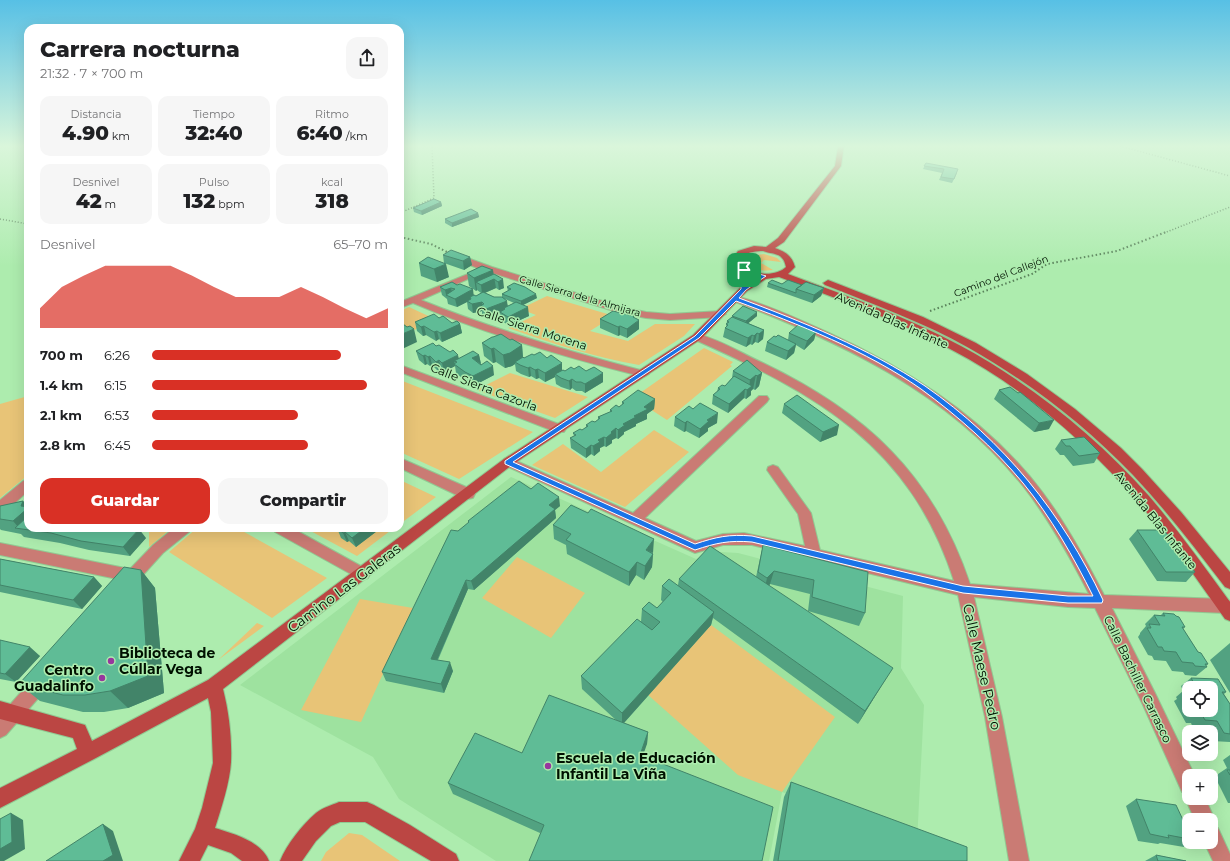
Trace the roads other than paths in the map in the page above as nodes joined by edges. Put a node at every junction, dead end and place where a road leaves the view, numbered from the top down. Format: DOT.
graph roads {
  1 [pos="822,186"];
  2 [pos="781,240"];
  3 [pos="767,250"];
  4 [pos="784,255"];
  5 [pos="456,256"];
  6 [pos="489,269"];
  7 [pos="744,270"];
  8 [pos="785,272"];
  9 [pos="764,276"];
  10 [pos="740,294"];
  11 [pos="414,300"];
  12 [pos="404,304"];
  13 [pos="721,314"];
  14 [pos="697,337"];
  15 [pos="404,370"];
  16 [pos="644,374"];
  17 [pos="763,399"];
  18 [pos="560,429"];
  19 [pos="508,462"];
  20 [pos="404,465"];
  21 [pos="773,470"];
  22 [pos="24,487"];
  23 [pos="468,494"];
  24 [pos="0,508"];
  25 [pos="635,519"];
  26 [pos="179,532"];
  27 [pos="287,532"];
  28 [pos="0,549"];
  29 [pos="814,554"];
  30 [pos="363,574"];
  31 [pos="134,576"];
  32 [pos="1230,583"];
  33 [pos="963,590"];
  34 [pos="118,594"];
  35 [pos="1099,600"];
  36 [pos="1227,610"];
  37 [pos="50,672"];
  38 [pos="214,686"];
  39 [pos="7,712"];
  40 [pos="0,729"];
  41 [pos="88,754"];
  42 [pos="1182,770"];
  43 [pos="0,798"];
  44 [pos="203,834"];
  45 [pos="1218,849"];
  46 [pos="185,860"];
  47 [pos="259,861"];
  48 [pos="290,861"];
  49 [pos="449,861"];
  50 [pos="1019,861"];
  51 [pos="1223,861"];
  1 -- 2 [label="street"];
  2 -- 3 [label="street"];
  2 -- 4 [label="street"];
  3 -- 4 [label="street"];
  3 -- 7 [label="street"];
  4 -- 8 [label="street"];
  5 -- 6 [label="street, Calle Sierra de la Almijara"];
  6 -- 11 [label="street"];
  6 -- 13 [label="street, Calle Sierra de la Almijara"];
  7 -- 9 [label="street"];
  7 -- 10 [label="street"];
  8 -- 9 [label="street"];
  8 -- 32 [label="street, Avenida Blas Infante"];
  8 -- 36 [label="street, Avenida Blas Infante"];
  9 -- 10 [label="street, Camino Las Galeras"];
  10 -- 13 [label="street, Camino Las Galeras"];
  10 -- 35 [label="street, Calle Bachiller Carrasco"];
  11 -- 12 [label="street"];
  11 -- 16 [label="street, Calle Sierra Morena"];
  13 -- 14 [label="street, Camino Las Galeras"];
  14 -- 16 [label="street, Camino Las Galeras"];
  14 -- 33 [label="street, Calle Maese Pedro"];
  15 -- 18 [label="street, Calle Sierra Cazorla"];
  16 -- 18 [label="street, Camino Las Galeras"];
  17 -- 25 [label="street"];
  18 -- 19 [label="street, Camino Las Galeras"];
  19 -- 23 [label="street, Camino Las Galeras"];
  19 -- 25 [label="street"];
  20 -- 23 [label="street"];
  21 -- 29 [label="street"];
  22 -- 24 [label="street"];
  23 -- 30 [label="street, Camino Las Galeras"];
  25 -- 29 [label="street"];
  26 -- 31 [label="street"];
  27 -- 30 [label="street"];
  28 -- 31 [label="street"];
  29 -- 33 [label="street"];
  30 -- 38 [label="street, Camino Las Galeras"];
  31 -- 34 [label="street"];
  33 -- 35 [label="street"];
  33 -- 50 [label="street, Calle Maese Pedro"];
  35 -- 36 [label="street"];
  35 -- 42 [label="street, Calle Bachiller Carrasco"];
  37 -- 39 [label="street"];
  38 -- 41 [label="street, Camino Las Galeras"];
  38 -- 44 [label="street"];
  39 -- 40 [label="street"];
  39 -- 41 [label="street"];
  41 -- 43 [label="street, Camino Las Galeras"];
  44 -- 46 [label="street"];
  44 -- 47 [label="street"];
  45 -- 51 [label="street"];
  48 -- 49 [label="street"];
}
